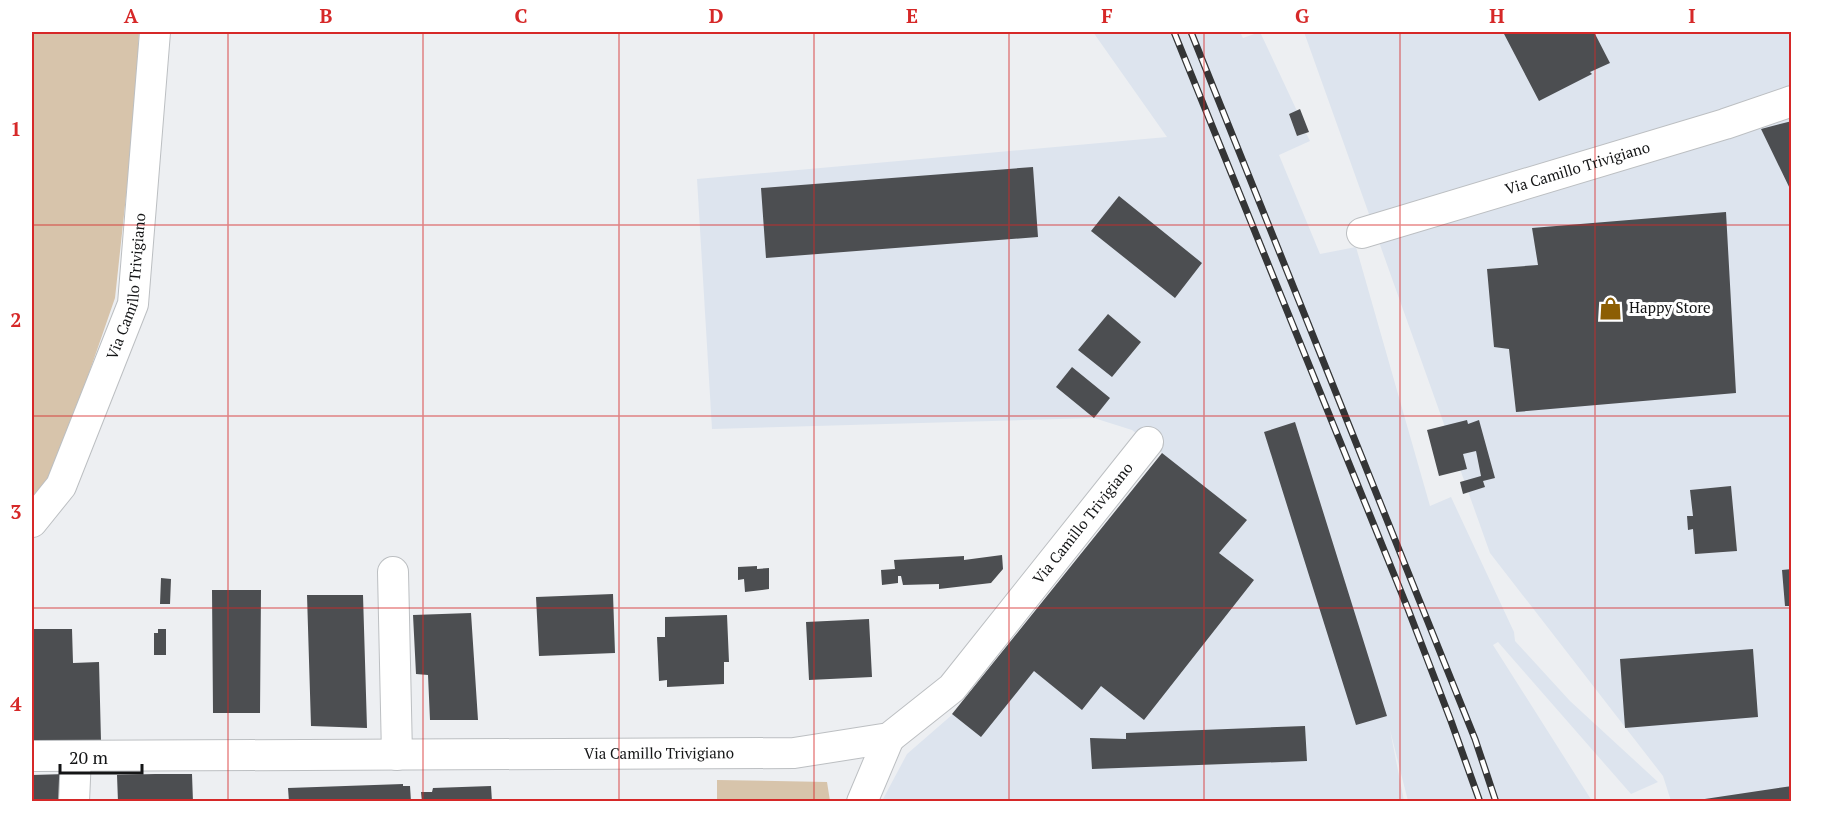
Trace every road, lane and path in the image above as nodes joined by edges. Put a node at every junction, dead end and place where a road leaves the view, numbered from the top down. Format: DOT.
graph roads {
  1 [pos="155,32"];
  2 [pos="1791,101"];
  3 [pos="1362,233"];
  4 [pos="1148,442"];
  5 [pos="32,522"];
  6 [pos="393,572"];
  7 [pos="889,738"];
  8 [pos="397,755"];
  9 [pos="32,756"];
  10 [pos="76,756"];
  11 [pos="74,801"];
  12 [pos="862,801"];
  1 -- 5 [label="street, Via Camillo Trivigiano"];
  2 -- 3 [label="street, Via Camillo Trivigiano"];
  4 -- 7 [label="street, Via Camillo Trivigiano"];
  6 -- 8 [label="street"];
  7 -- 8 [label="street, Via Camillo Trivigiano"];
  7 -- 12 [label="street"];
  8 -- 10 [label="street, Via Camillo Trivigiano"];
  9 -- 10 [label="street, Via Camillo Trivigiano"];
  10 -- 11 [label="street"];
}
